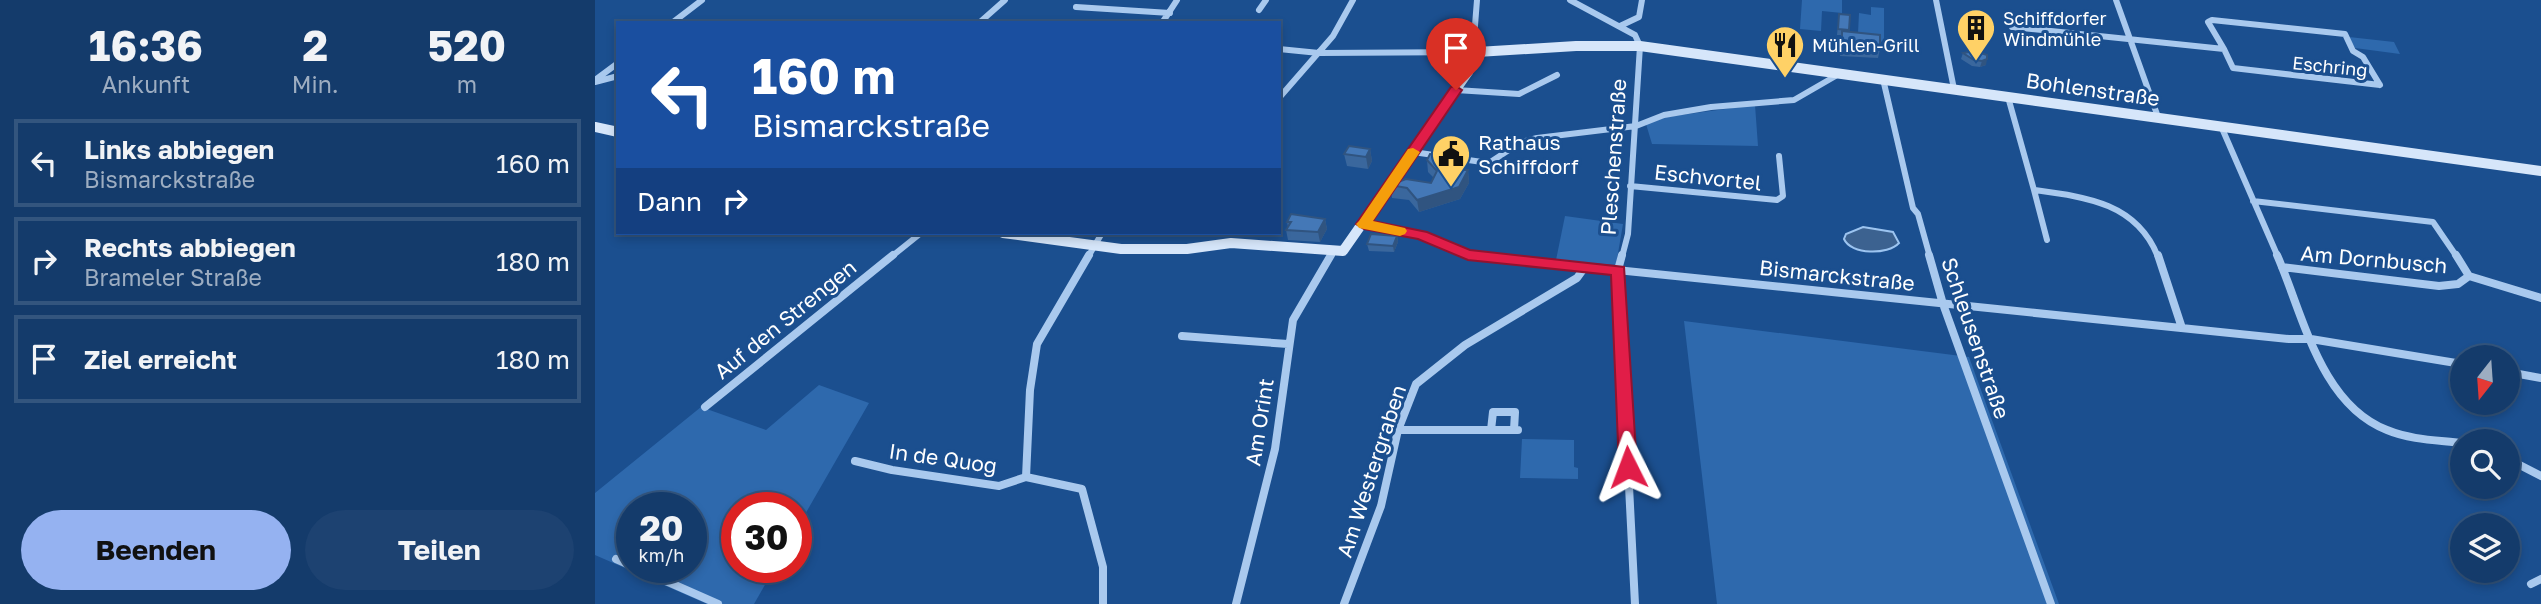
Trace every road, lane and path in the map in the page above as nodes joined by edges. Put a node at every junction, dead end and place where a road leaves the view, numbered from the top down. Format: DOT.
graph roads {
  1 [pos="702,0"];
  2 [pos="1005,0"];
  3 [pos="1177,0"];
  4 [pos="1266,0"];
  5 [pos="1353,0"];
  6 [pos="1477,0"];
  7 [pos="1570,0"];
  8 [pos="1642,0"];
  9 [pos="1936,0"];
  10 [pos="2116,0"];
  11 [pos="1076,7"];
  12 [pos="1259,10"];
  13 [pos="1170,13"];
  14 [pos="675,21"];
  15 [pos="981,21"];
  16 [pos="1164,21"];
  17 [pos="1620,26"];
  18 [pos="2012,27"];
  19 [pos="2130,38"];
  20 [pos="1640,46"];
  21 [pos="1281,49"];
  22 [pos="2224,49"];
  23 [pos="1319,52"];
  24 [pos="1477,52"];
  25 [pos="616,65"];
  26 [pos="1839,73"];
  27 [pos="1557,75"];
  28 [pos="616,76"];
  29 [pos="1883,79"];
  30 [pos="595,81"];
  31 [pos="1954,89"];
  32 [pos="1456,90"];
  33 [pos="1281,96"];
  34 [pos="2008,97"];
  35 [pos="2158,117"];
  36 [pos="1636,126"];
  37 [pos="2221,126"];
  38 [pos="595,127"];
  39 [pos="616,132"];
  40 [pos="1413,152"];
  41 [pos="1779,156"];
  42 [pos="2541,171"];
  43 [pos="1630,186"];
  44 [pos="2034,190"];
  45 [pos="2253,201"];
  46 [pos="1364,224"];
  47 [pos="919,235"];
  48 [pos="1017,235"];
  49 [pos="1101,235"];
  50 [pos="2047,240"];
  51 [pos="1094,246"];
  52 [pos="1333,252"];
  53 [pos="1585,267"];
  54 [pos="2282,268"];
  55 [pos="1618,270"];
  56 [pos="2469,276"];
  57 [pos="2541,298"];
  58 [pos="1943,304"];
  59 [pos="2182,328"];
  60 [pos="1182,336"];
  61 [pos="2311,339"];
  62 [pos="1288,344"];
  63 [pos="2450,362"];
  64 [pos="2520,374"];
  65 [pos="2541,378"];
  66 [pos="705,407"];
  67 [pos="1398,430"];
  68 [pos="1491,430"];
  69 [pos="2450,442"];
  70 [pos="855,461"];
  71 [pos="2520,465"];
  72 [pos="2541,476"];
  73 [pos="1026,477"];
  74 [pos="2541,579"];
  75 [pos="670,583"];
  76 [pos="2531,584"];
  77 [pos="719,604"];
  78 [pos="1103,604"];
  79 [pos="1235,604"];
  80 [pos="1344,604"];
  81 [pos="1635,604"];
  82 [pos="2051,604"];
  1 -- 14 [label="street"];
  2 -- 15 [label="street"];
  3 -- 13 [label="street"];
  4 -- 12 [label="street"];
  5 -- 23 [label="street"];
  6 -- 24 [label="street"];
  7 -- 17 [label="street"];
  8 -- 17 [label="street"];
  9 -- 31 [label="street"];
  10 -- 19 [label="street"];
  11 -- 13 [label="street"];
  13 -- 16 [label="street"];
  17 -- 20 [label="street"];
  18 -- 19 [label="street"];
  19 -- 22 [label="street"];
  19 -- 35 [label="street"];
  20 -- 24 [label="street, Bohlenstraße"];
  20 -- 26 [label="street, Bohlenstraße"];
  20 -- 36 [label="street, Pleschenstraße"];
  21 -- 23 [label="street"];
  22 -- 22 [label="street, Eschring"];
  23 -- 24 [label="street"];
  23 -- 33 [label="street"];
  24 -- 32 [label="street"];
  25 -- 30 [label="street"];
  26 -- 29 [label="street, Bohlenstraße"];
  26 -- 36 [label="street"];
  27 -- 32 [label="street"];
  28 -- 30 [label="street"];
  29 -- 31 [label="street, Bohlenstraße"];
  29 -- 58 [label="street, Schleusenstraße"];
  31 -- 34 [label="street, Bohlenstraße"];
  32 -- 40 [label="street"];
  34 -- 35 [label="street, Bohlenstraße"];
  34 -- 44 [label="street"];
  35 -- 37 [label="street, Bohlenstraße"];
  36 -- 40 [label="street"];
  36 -- 43 [label="street, Pleschenstraße"];
  37 -- 42 [label="street, Bohlenstraße"];
  37 -- 45 [label="street"];
  38 -- 39 [label="street"];
  40 -- 46 [label="street"];
  41 -- 43 [label="street, Eschvortel"];
  43 -- 55 [label="street, Pleschenstraße"];
  44 -- 50 [label="street"];
  44 -- 59 [label="street"];
  45 -- 54 [label="street"];
  45 -- 56 [label="street"];
  46 -- 52 [label="street"];
  46 -- 53 [label="street, Bismarckstraße"];
  47 -- 66 [label="street, Auf den Strengen"];
  48 -- 51 [label="street"];
  49 -- 51 [label="street"];
  51 -- 52 [label="street"];
  51 -- 73 [label="street"];
  52 -- 62 [label="street, Am Orint"];
  53 -- 55 [label="street, Bismarckstraße"];
  53 -- 67 [label="street, Am Westergraben"];
  54 -- 56 [label="street, Am Dornbusch"];
  54 -- 61 [label="street"];
  55 -- 58 [label="street, Bismarckstraße"];
  55 -- 81 [label="street, Pleschenstraße"];
  56 -- 57 [label="street, Am Dornbusch"];
  58 -- 59 [label="street, Bismarckstraße"];
  58 -- 82 [label="street, Schleusenstraße"];
  59 -- 61 [label="street, Bismarckstraße"];
  60 -- 62 [label="street"];
  61 -- 63 [label="street, Bismarckstraße"];
  61 -- 69 [label="street"];
  62 -- 79 [label="street, Am Orint"];
  64 -- 65 [label="street"];
  67 -- 68 [label="street"];
  67 -- 80 [label="street, Am Westergraben"];
  68 -- 68 [label="street"];
  70 -- 73 [label="street, In de Quog"];
  71 -- 72 [label="street"];
  73 -- 78 [label="street"];
  74 -- 76 [label="street"];
  75 -- 77 [label="street"];
}
